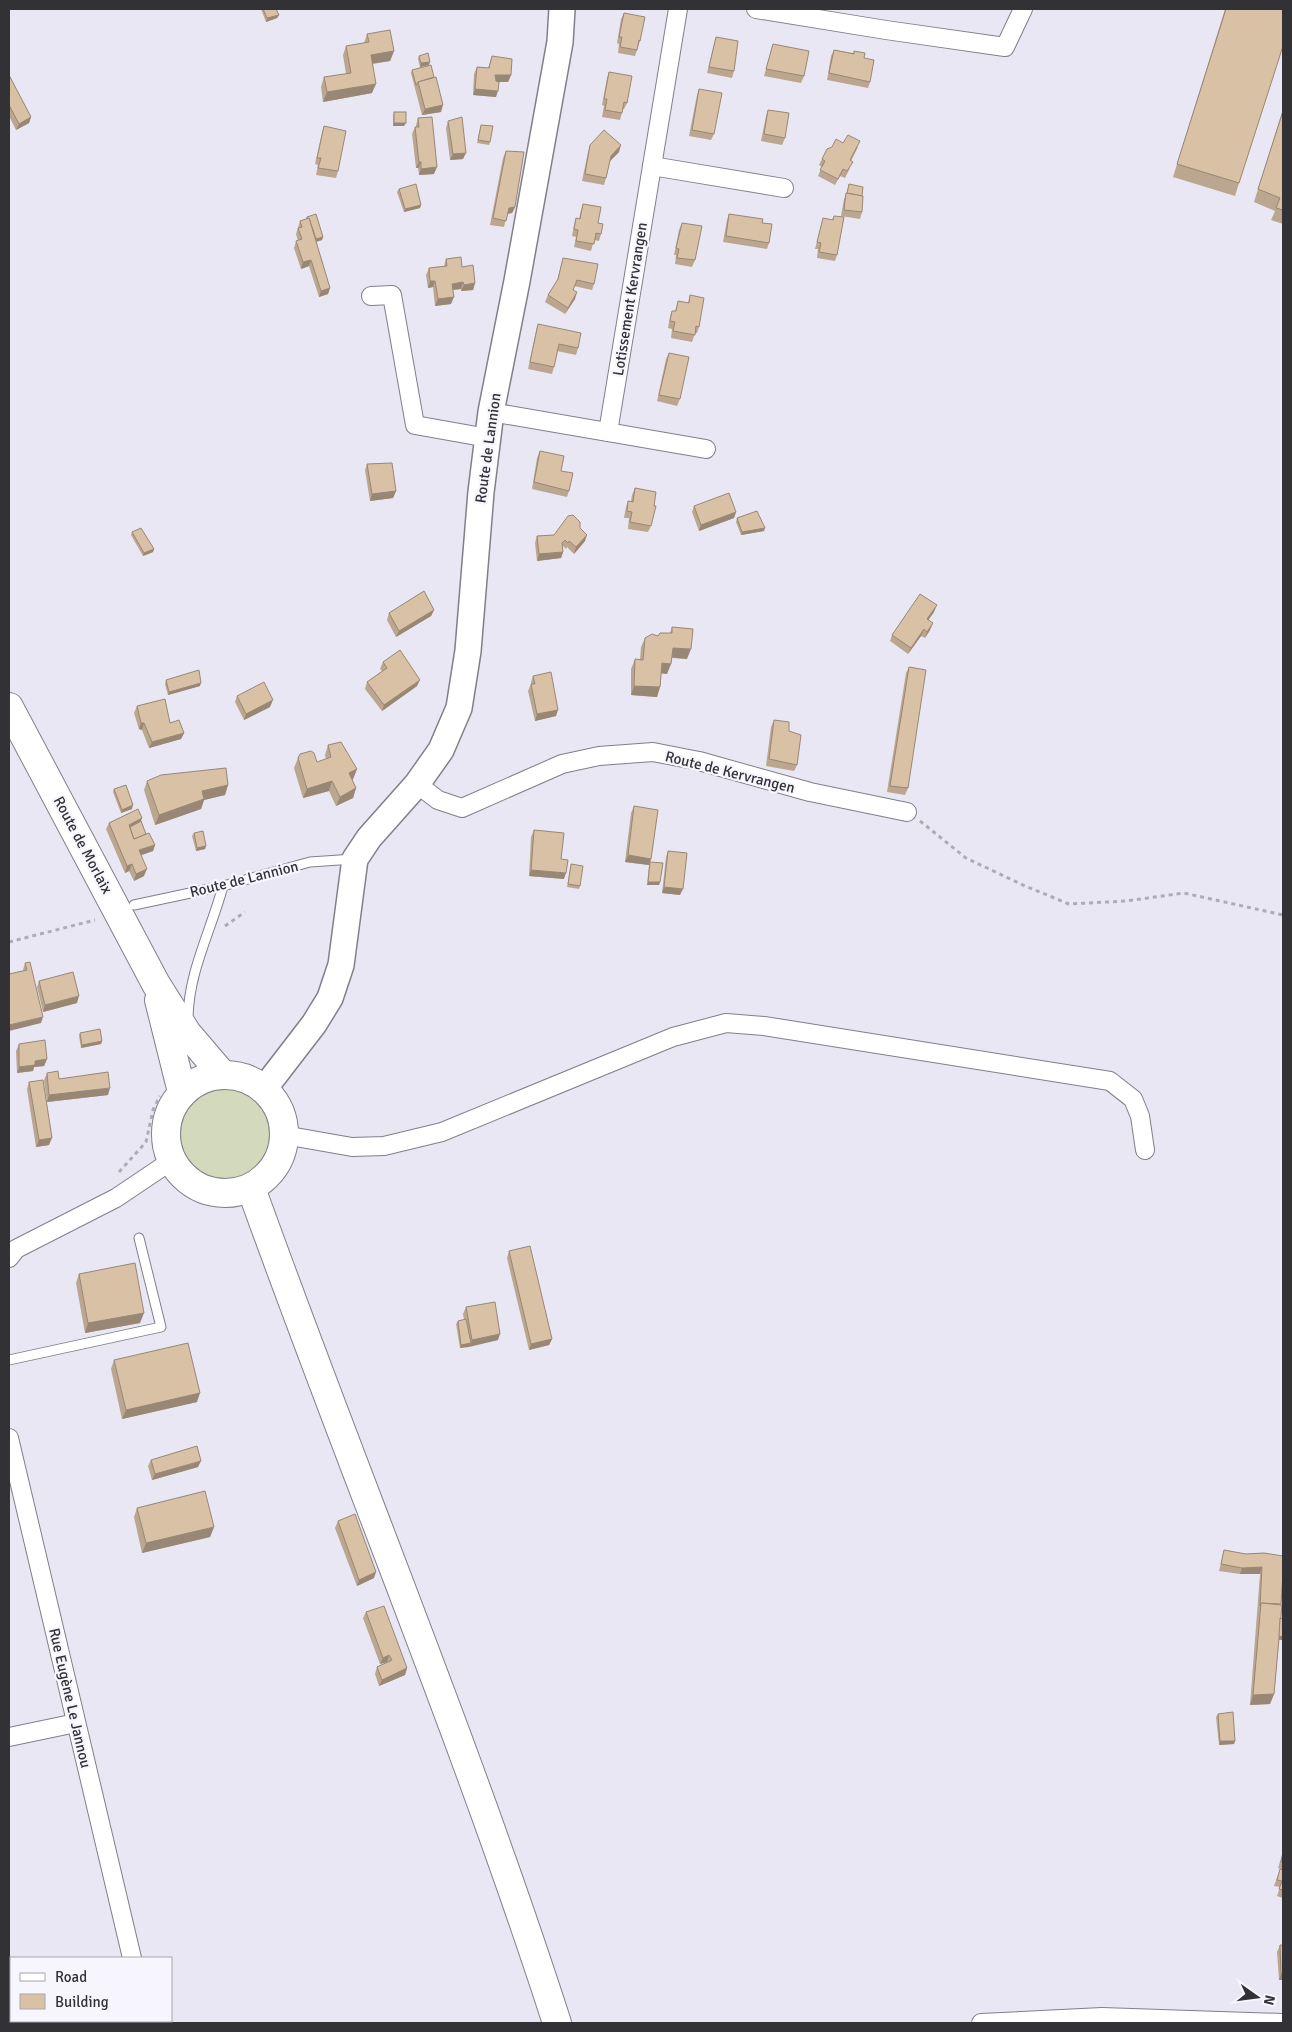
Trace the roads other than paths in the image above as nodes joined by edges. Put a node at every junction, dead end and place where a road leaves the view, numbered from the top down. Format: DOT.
graph roads {
  1 [pos="562,9"];
  2 [pos="678,9"];
  3 [pos="756,9"];
  4 [pos="1024,9"];
  5 [pos="813,13"];
  6 [pos="652,166"];
  7 [pos="784,188"];
  8 [pos="371,296"];
  9 [pos="491,412"];
  10 [pos="608,432"];
  11 [pos="488,438"];
  12 [pos="706,449"];
  13 [pos="9,706"];
  14 [pos="417,784"];
  15 [pos="907,812"];
  16 [pos="355,859"];
  17 [pos="223,886"];
  18 [pos="126,908"];
  19 [pos="156,984"];
  20 [pos="187,1033"];
  21 [pos="222,1074"];
  22 [pos="264,1089"];
  23 [pos="171,1094"];
  24 [pos="284,1135"];
  25 [pos="1145,1150"];
  26 [pos="171,1161"];
  27 [pos="251,1188"];
  28 [pos="139,1238"];
  29 [pos="9,1258"];
  30 [pos="9,1360"];
  31 [pos="9,1438"];
  32 [pos="76,1723"];
  33 [pos="9,1737"];
  34 [pos="132,1957"];
  35 [pos="557,2023"];
  36 [pos="981,2023"];
  37 [pos="1283,2023"];
  1 -- 9 [label="street, Route de Lannion"];
  2 -- 6 [label="street, Lotissement Kervrangen"];
  3 -- 5 [label="street"];
  4 -- 5 [label="street"];
  6 -- 7 [label="street"];
  6 -- 10 [label="street, Lotissement Kervrangen"];
  8 -- 11 [label="street"];
  9 -- 10 [label="street"];
  9 -- 11 [label="street, Route de Lannion"];
  10 -- 12 [label="street"];
  11 -- 14 [label="street, Route de Lannion"];
  13 -- 18 [label="main road, Route de Morlaix"];
  14 -- 15 [label="street, Route de Kervrangen"];
  14 -- 16 [label="street, Route de Lannion"];
  16 -- 17 [label="lane, Route de Lannion"];
  16 -- 22 [label="street, Route de Lannion"];
  17 -- 18 [label="lane, Route de Lannion"];
  17 -- 20 [label="lane"];
  18 -- 19 [label="main road, Route de Morlaix"];
  19 -- 20 [label="main road, Route de Morlaix"];
  19 -- 23 [label="main road, Route de Morlaix"];
  20 -- 21 [label="main road, Route de Morlaix"];
  21 -- 22 [label="main road"];
  21 -- 23 [label="main road"];
  22 -- 24 [label="main road"];
  23 -- 26 [label="main road"];
  24 -- 25 [label="street"];
  24 -- 27 [label="main road"];
  26 -- 27 [label="main road"];
  26 -- 29 [label="street"];
  27 -- 35 [label="main road"];
  28 -- 30 [label="lane"];
  31 -- 32 [label="street, Rue Eugène Le Jannou"];
  32 -- 33 [label="street"];
  32 -- 34 [label="street, Rue Eugène Le Jannou"];
  36 -- 37 [label="street"];
}
